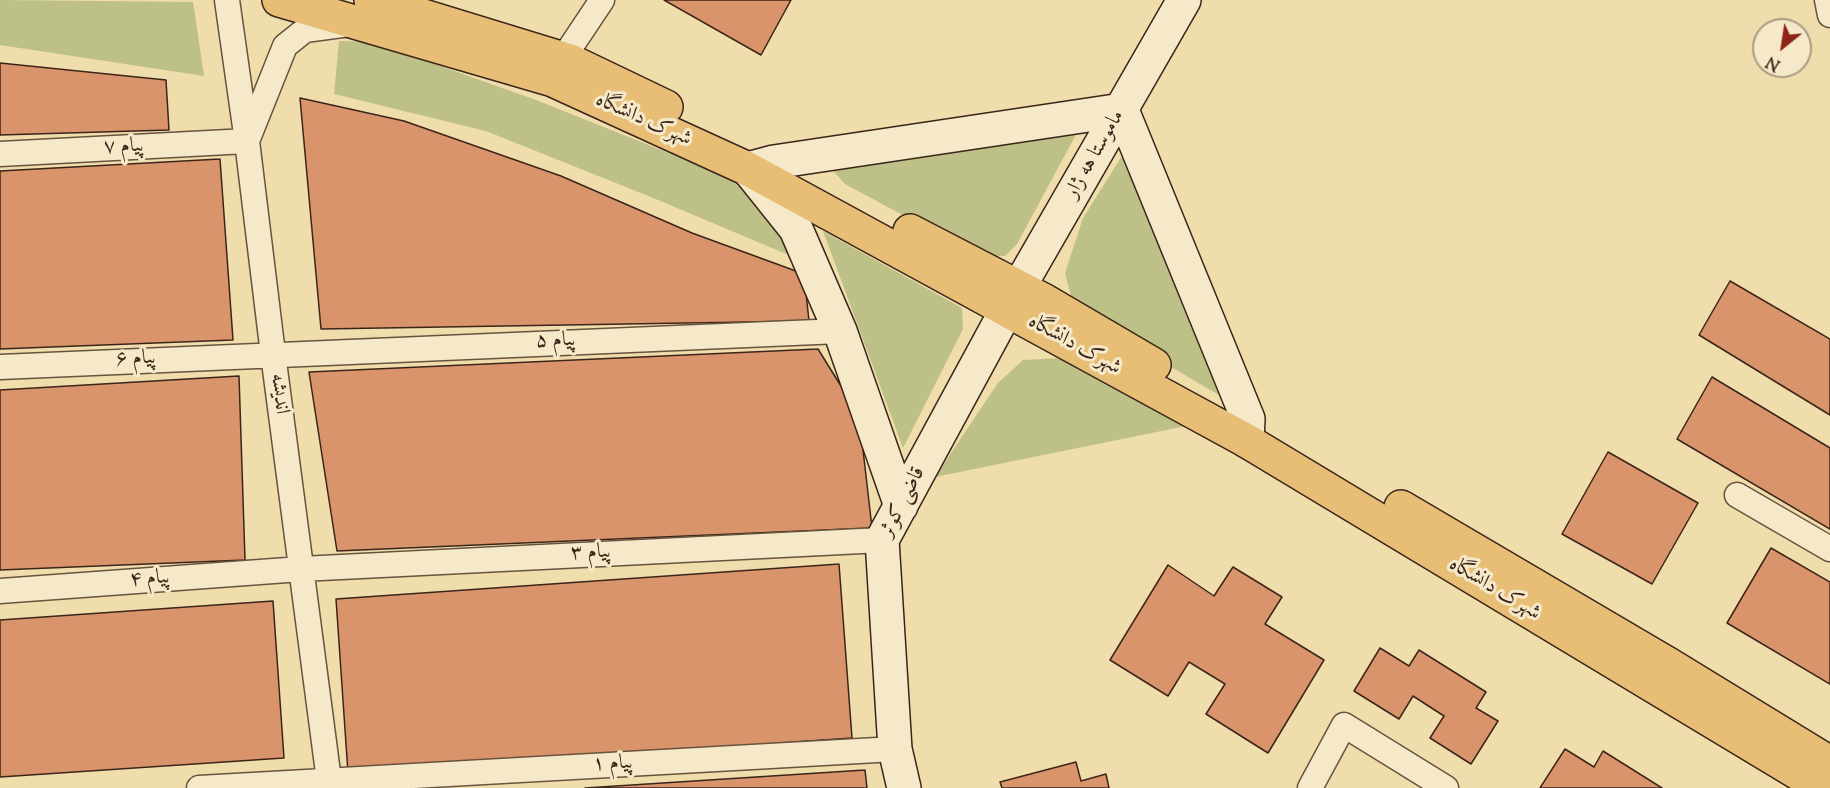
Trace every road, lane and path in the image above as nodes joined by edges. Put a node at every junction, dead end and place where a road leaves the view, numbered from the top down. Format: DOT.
graph roads {
  1 [pos="227,0"];
  2 [pos="279,0"];
  3 [pos="602,0"];
  4 [pos="1184,0"];
  5 [pos="1827,0"];
  6 [pos="364,12"];
  7 [pos="1830,15"];
  8 [pos="557,69"];
  9 [pos="1122,110"];
  10 [pos="247,141"];
  11 [pos="0,154"];
  12 [pos="761,165"];
  13 [pos="1013,298"];
  14 [pos="840,331"];
  15 [pos="273,354"];
  16 [pos="0,367"];
  17 [pos="1247,430"];
  18 [pos="1737,495"];
  19 [pos="901,506"];
  20 [pos="882,540"];
  21 [pos="1830,549"];
  22 [pos="301,569"];
  23 [pos="0,591"];
  24 [pos="894,749"];
  25 [pos="1830,763"];
  26 [pos="330,784"];
  27 [pos="199,788"];
  28 [pos="904,788"];
  29 [pos="1310,788"];
  30 [pos="1446,788"];
  31 [pos="1822,788"];
  1 -- 10 [label="street, اندیشه"];
  2 -- 6 [label="main road, شهرک دانشگاه"];
  3 -- 8 [label="street"];
  4 -- 9 [label="main road, ماموستا هه ژار"];
  5 -- 7 [label="street"];
  6 -- 8 [label="main road, شهرک دانشگاه"];
  6 -- 10 [label="street"];
  8 -- 12 [label="main road, شهرک دانشگاه"];
  9 -- 12 [label="main road"];
  9 -- 13 [label="main road, ماموستا هه ژار"];
  9 -- 17 [label="main road"];
  10 -- 11 [label="street, پیام ۷"];
  10 -- 15 [label="street, اندیشه"];
  12 -- 13 [label="main road, شهرک دانشگاه"];
  12 -- 14 [label="main road"];
  13 -- 17 [label="main road, شهرک دانشگاه"];
  13 -- 19 [label="main road, قاضی کوثر"];
  14 -- 15 [label="street, پیام ۵"];
  14 -- 19 [label="main road"];
  15 -- 16 [label="street, پیام ۶"];
  15 -- 22 [label="street, اندیشه"];
  17 -- 25 [label="main road"];
  17 -- 31 [label="main road, شهرک دانشگاه"];
  18 -- 21 [label="street"];
  19 -- 20 [label="main road, قاضی کوثر"];
  20 -- 22 [label="street, پیام ۳"];
  20 -- 24 [label="main road, قاضی کوثر"];
  22 -- 23 [label="street, پیام ۴"];
  22 -- 26 [label="street, اندیشه"];
  24 -- 26 [label="street, پیام ۱"];
  24 -- 28 [label="main road, قاضی کوثر"];
  26 -- 27 [label="street, پیام ۱"];
  29 -- 30 [label="street"];
}
